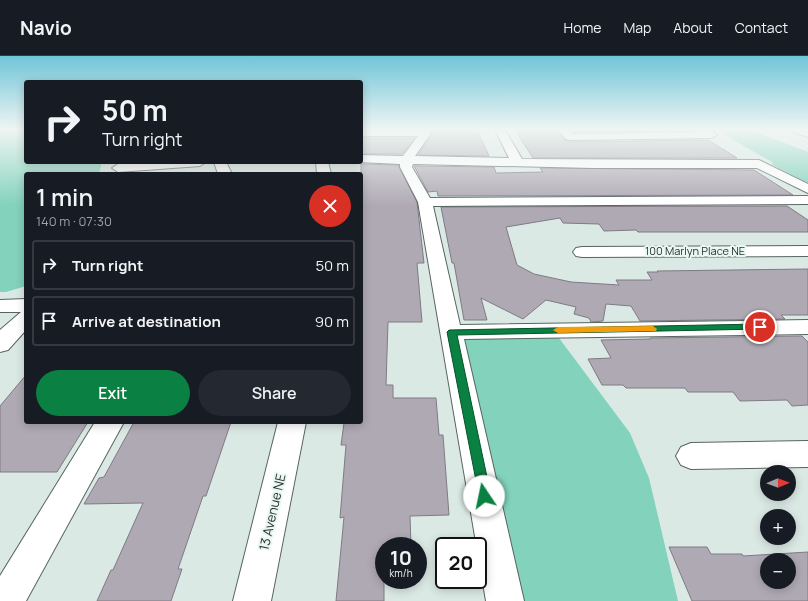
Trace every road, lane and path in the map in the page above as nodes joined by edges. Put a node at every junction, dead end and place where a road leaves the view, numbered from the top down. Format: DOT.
graph roads {
  1 [pos="409,155"];
  2 [pos="514,155"];
  3 [pos="585,155"];
  4 [pos="407,159"];
  5 [pos="363,160"];
  6 [pos="518,163"];
  7 [pos="173,164"];
  8 [pos="593,164"];
  9 [pos="118,168"];
  10 [pos="808,189"];
  11 [pos="808,200"];
  12 [pos="425,202"];
  13 [pos="808,251"];
  14 [pos="582,252"];
  15 [pos="24,305"];
  16 [pos="0,306"];
  17 [pos="24,319"];
  18 [pos="808,327"];
  19 [pos="452,332"];
  20 [pos="0,344"];
  21 [pos="109,424"];
  22 [pos="292,424"];
  23 [pos="808,454"];
  24 [pos="691,456"];
  25 [pos="6,601"];
  26 [pos="252,601"];
  27 [pos="505,601"];
  1 -- 4 [label="main road"];
  2 -- 6 [label="main road"];
  3 -- 8 [label="main road"];
  4 -- 5 [label="main road"];
  4 -- 6 [label="main road"];
  4 -- 12 [label="main road"];
  6 -- 8 [label="main road"];
  7 -- 9 [label="main road"];
  8 -- 10 [label="main road"];
  11 -- 12 [label="main road"];
  12 -- 19 [label="main road"];
  13 -- 14 [label="main road, 100 Marlyn Place NE"];
  15 -- 16 [label="main road"];
  17 -- 20 [label="main road"];
  18 -- 19 [label="main road"];
  19 -- 27 [label="main road"];
  21 -- 25 [label="main road"];
  22 -- 26 [label="main road, 13 Avenue NE"];
  23 -- 24 [label="main road"];
}
